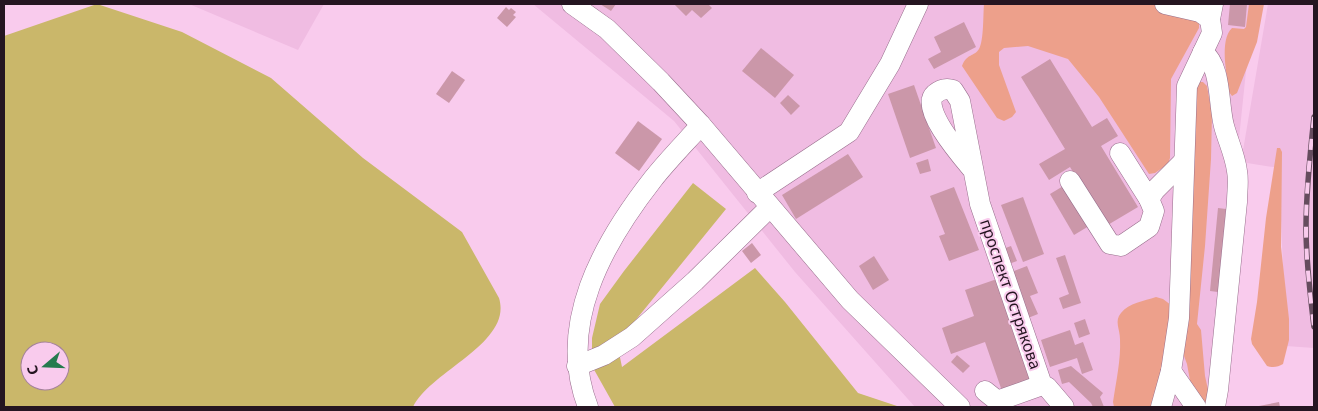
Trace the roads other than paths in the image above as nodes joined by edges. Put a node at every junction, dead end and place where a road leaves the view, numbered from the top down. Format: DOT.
graph roads {
  1 [pos="572,4"];
  2 [pos="918,4"];
  3 [pos="1165,4"];
  4 [pos="1211,11"];
  5 [pos="1203,52"];
  6 [pos="701,125"];
  7 [pos="1120,153"];
  8 [pos="1184,161"];
  9 [pos="973,170"];
  10 [pos="1070,181"];
  11 [pos="1149,199"];
  12 [pos="764,200"];
  13 [pos="577,366"];
  14 [pos="1171,371"];
  15 [pos="1042,385"];
  16 [pos="985,391"];
  17 [pos="588,407"];
  18 [pos="960,407"];
  19 [pos="1064,407"];
  20 [pos="1161,407"];
  21 [pos="1196,407"];
  22 [pos="1215,407"];
  1 -- 6 [label="street"];
  2 -- 12 [label="street"];
  3 -- 4 [label="street"];
  4 -- 5 [label="street"];
  5 -- 8 [label="street"];
  5 -- 22 [label="street"];
  6 -- 12 [label="street"];
  6 -- 13 [label="street"];
  7 -- 11 [label="street"];
  8 -- 11 [label="street"];
  8 -- 14 [label="street"];
  9 -- 15 [label="street, проспект Острякова"];
  10 -- 11 [label="street"];
  12 -- 13 [label="street"];
  12 -- 18 [label="street"];
  13 -- 17 [label="street"];
  14 -- 20 [label="street"];
  14 -- 21 [label="street"];
  15 -- 16 [label="street"];
  15 -- 19 [label="street, проспект Острякова"];
}
